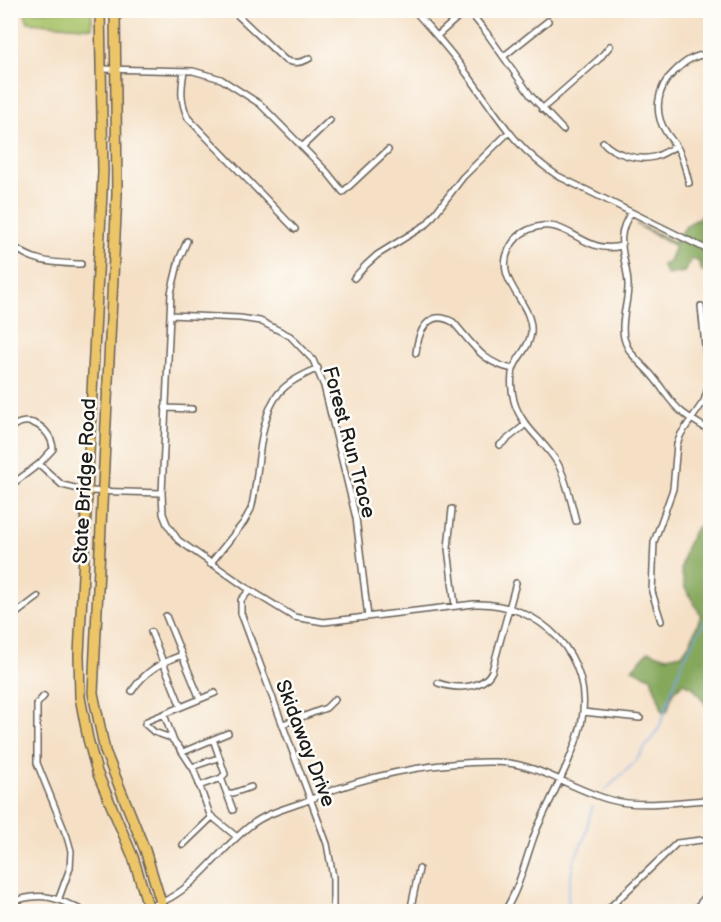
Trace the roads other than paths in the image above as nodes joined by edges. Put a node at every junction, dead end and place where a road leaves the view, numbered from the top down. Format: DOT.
graph roads {
  1 [pos="100,10"];
  2 [pos="116,10"];
  3 [pos="232,10"];
  4 [pos="414,10"];
  5 [pos="467,10"];
  6 [pos="548,21"];
  7 [pos="437,36"];
  8 [pos="610,46"];
  9 [pos="710,54"];
  10 [pos="504,57"];
  11 [pos="310,58"];
  12 [pos="101,69"];
  13 [pos="116,69"];
  14 [pos="184,71"];
  15 [pos="711,79"];
  16 [pos="542,109"];
  17 [pos="330,120"];
  18 [pos="563,129"];
  19 [pos="508,133"];
  20 [pos="603,142"];
  21 [pos="676,146"];
  22 [pos="302,147"];
  23 [pos="388,150"];
  24 [pos="689,183"];
  25 [pos="631,213"];
  26 [pos="295,229"];
  27 [pos="187,241"];
  28 [pos="10,243"];
  29 [pos="621,246"];
  30 [pos="711,251"];
  31 [pos="81,264"];
  32 [pos="354,278"];
  33 [pos="701,306"];
  34 [pos="170,315"];
  35 [pos="416,353"];
  36 [pos="318,368"];
  37 [pos="513,369"];
  38 [pos="165,408"];
  39 [pos="192,409"];
  40 [pos="692,419"];
  41 [pos="526,424"];
  42 [pos="10,429"];
  43 [pos="711,431"];
  44 [pos="500,445"];
  45 [pos="39,464"];
  46 [pos="10,486"];
  47 [pos="85,490"];
  48 [pos="102,490"];
  49 [pos="162,493"];
  50 [pos="452,509"];
  51 [pos="576,521"];
  52 [pos="210,564"];
  53 [pos="516,583"];
  54 [pos="250,590"];
  55 [pos="38,597"];
  56 [pos="455,606"];
  57 [pos="509,607"];
  58 [pos="166,616"];
  59 [pos="368,617"];
  60 [pos="10,618"];
  61 [pos="661,621"];
  62 [pos="151,632"];
  63 [pos="182,655"];
  64 [pos="163,662"];
  65 [pos="438,683"];
  66 [pos="132,691"];
  67 [pos="215,693"];
  68 [pos="44,696"];
  69 [pos="200,699"];
  70 [pos="335,699"];
  71 [pos="181,707"];
  72 [pos="583,712"];
  73 [pos="164,714"];
  74 [pos="640,718"];
  75 [pos="283,724"];
  76 [pos="228,733"];
  77 [pos="213,739"];
  78 [pos="173,741"];
  79 [pos="183,752"];
  80 [pos="215,759"];
  81 [pos="192,767"];
  82 [pos="221,778"];
  83 [pos="559,780"];
  84 [pos="199,786"];
  85 [pos="251,787"];
  86 [pos="227,795"];
  87 [pos="311,799"];
  88 [pos="711,800"];
  89 [pos="233,810"];
  90 [pos="212,817"];
  91 [pos="237,837"];
  92 [pos="711,839"];
  93 [pos="183,845"];
  94 [pos="419,869"];
  95 [pos="711,891"];
  96 [pos="59,898"];
  97 [pos="10,903"];
  98 [pos="163,907"];
  99 [pos="149,908"];
  100 [pos="86,912"];
  101 [pos="131,912"];
  102 [pos="333,912"];
  103 [pos="410,912"];
  104 [pos="504,912"];
  105 [pos="605,912"];
  106 [pos="693,912"];
  1 -- 12 [label="highway, State Bridge Road"];
  2 -- 13 [label="highway, State Bridge Road"];
  3 -- 11 [label="street"];
  4 -- 7 [label="street"];
  5 -- 7 [label="street"];
  5 -- 10 [label="street"];
  6 -- 10 [label="street"];
  7 -- 19 [label="street"];
  8 -- 16 [label="street"];
  9 -- 15 [label="street"];
  9 -- 21 [label="street"];
  10 -- 16 [label="street"];
  12 -- 13 [label="street"];
  12 -- 47 [label="highway, State Bridge Road"];
  13 -- 14 [label="street"];
  13 -- 48 [label="highway, State Bridge Road"];
  14 -- 22 [label="street"];
  14 -- 26 [label="street"];
  16 -- 18 [label="street"];
  17 -- 22 [label="street"];
  19 -- 25 [label="street"];
  19 -- 32 [label="street"];
  20 -- 21 [label="street"];
  21 -- 24 [label="street"];
  22 -- 23 [label="street"];
  25 -- 29 [label="street"];
  25 -- 30 [label="street"];
  27 -- 34 [label="street"];
  28 -- 31 [label="street"];
  29 -- 37 [label="street"];
  29 -- 40 [label="street"];
  33 -- 40 [label="street"];
  34 -- 36 [label="street, Forest Run Trace"];
  34 -- 38 [label="street"];
  35 -- 37 [label="street"];
  36 -- 52 [label="street"];
  36 -- 59 [label="street, Forest Run Trace"];
  37 -- 41 [label="street"];
  38 -- 39 [label="street"];
  38 -- 49 [label="street"];
  40 -- 43 [label="street"];
  40 -- 61 [label="street"];
  41 -- 44 [label="street"];
  41 -- 51 [label="street"];
  42 -- 45 [label="street"];
  45 -- 46 [label="street"];
  45 -- 47 [label="street"];
  47 -- 48 [label="street"];
  47 -- 99 [label="highway, State Bridge Road"];
  48 -- 49 [label="street"];
  48 -- 98 [label="highway, State Bridge Road"];
  49 -- 52 [label="street"];
  50 -- 56 [label="street"];
  52 -- 54 [label="street"];
  53 -- 57 [label="street"];
  54 -- 59 [label="street"];
  54 -- 75 [label="street, Skidaway Drive"];
  55 -- 60 [label="street"];
  56 -- 57 [label="street"];
  56 -- 59 [label="street"];
  57 -- 65 [label="street"];
  57 -- 72 [label="street"];
  58 -- 63 [label="street"];
  62 -- 64 [label="street"];
  63 -- 64 [label="street"];
  63 -- 69 [label="street"];
  64 -- 66 [label="street"];
  64 -- 71 [label="street"];
  67 -- 69 [label="street"];
  68 -- 96 [label="street"];
  69 -- 71 [label="street"];
  70 -- 75 [label="street"];
  71 -- 73 [label="street"];
  72 -- 74 [label="street"];
  72 -- 83 [label="street"];
  73 -- 78 [label="street"];
  73 -- 78 [label="street"];
  75 -- 87 [label="street, Skidaway Drive"];
  76 -- 77 [label="street"];
  77 -- 79 [label="street"];
  77 -- 82 [label="street"];
  78 -- 79 [label="street"];
  79 -- 81 [label="street"];
  80 -- 81 [label="street"];
  81 -- 84 [label="street"];
  82 -- 84 [label="street"];
  82 -- 86 [label="street"];
  83 -- 87 [label="street"];
  83 -- 88 [label="street"];
  83 -- 104 [label="street"];
  84 -- 90 [label="street"];
  85 -- 86 [label="street"];
  86 -- 89 [label="street"];
  87 -- 91 [label="street"];
  87 -- 102 [label="street, Skidaway Drive"];
  90 -- 91 [label="street"];
  90 -- 93 [label="street"];
  91 -- 98 [label="street"];
  92 -- 105 [label="street"];
  94 -- 103 [label="street"];
  95 -- 106 [label="street"];
  96 -- 97 [label="street"];
  96 -- 100 [label="street"];
  98 -- 99 [label="street"];
  99 -- 101 [label="street"];
}
